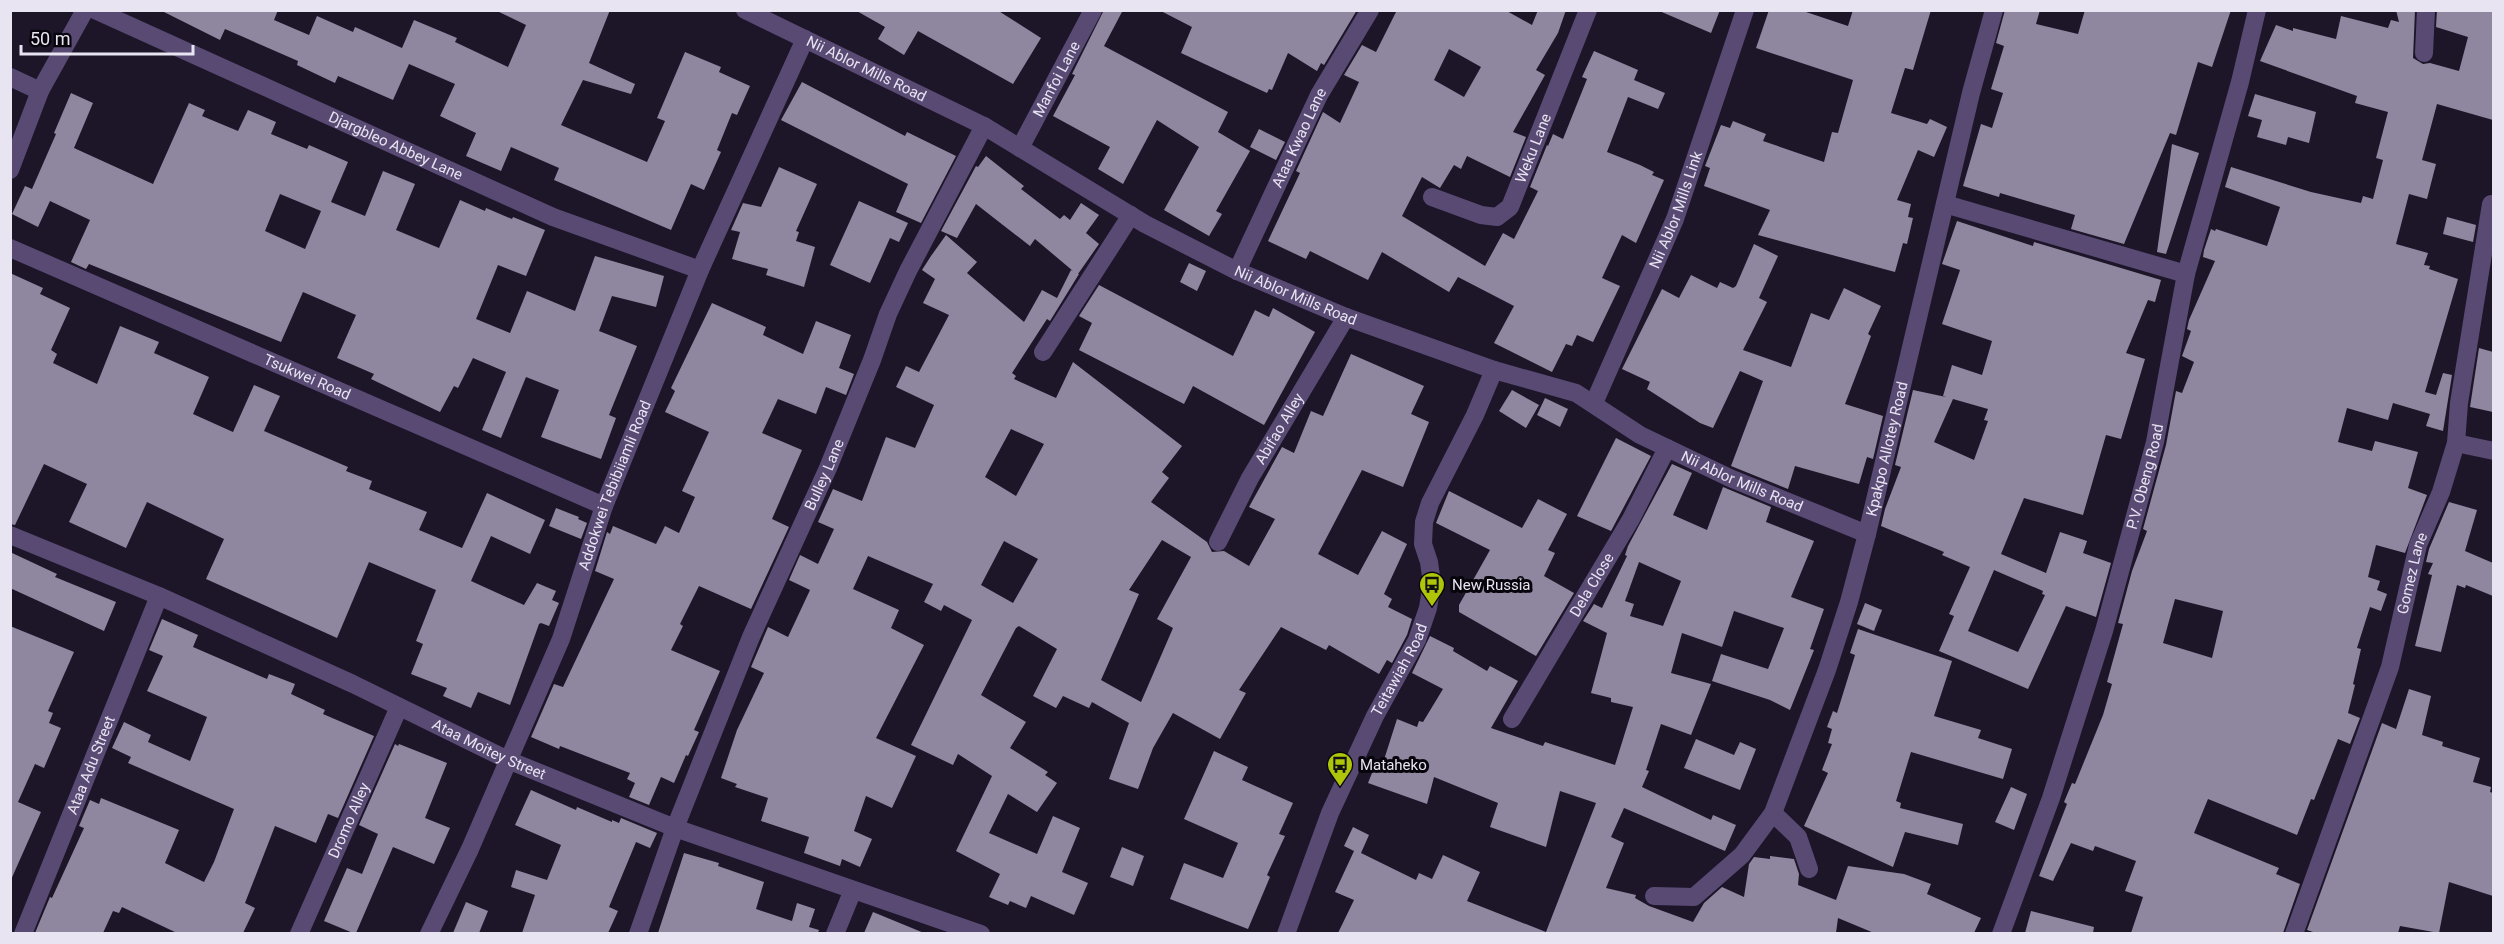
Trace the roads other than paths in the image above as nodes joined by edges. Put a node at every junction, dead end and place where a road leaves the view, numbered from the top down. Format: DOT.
graph roads {
  1 [pos="86,10"];
  2 [pos="95,10"];
  3 [pos="745,10"];
  4 [pos="1093,10"];
  5 [pos="1370,10"];
  6 [pos="1588,10"];
  7 [pos="1746,10"];
  8 [pos="1994,10"];
  9 [pos="2257,10"];
  10 [pos="2427,10"];
  11 [pos="804,39"];
  12 [pos="2424,53"];
  13 [pos="10,77"];
  14 [pos="40,91"];
  15 [pos="984,126"];
  16 [pos="1020,148"];
  17 [pos="10,170"];
  18 [pos="1432,197"];
  19 [pos="1945,204"];
  20 [pos="2491,204"];
  21 [pos="1131,215"];
  22 [pos="10,248"];
  23 [pos="700,270"];
  24 [pos="1237,271"];
  25 [pos="2186,274"];
  26 [pos="1346,317"];
  27 [pos="1043,352"];
  28 [pos="1494,370"];
  29 [pos="1594,403"];
  30 [pos="2456,443"];
  31 [pos="1667,448"];
  32 [pos="2493,451"];
  33 [pos="604,506"];
  34 [pos="1867,534"];
  35 [pos="10,536"];
  36 [pos="1218,542"];
  37 [pos="159,597"];
  38 [pos="399,707"];
  39 [pos="1512,719"];
  40 [pos="508,760"];
  41 [pos="1773,813"];
  42 [pos="675,828"];
  43 [pos="1809,869"];
  44 [pos="853,890"];
  45 [pos="1654,896"];
  46 [pos="22,933"];
  47 [pos="299,933"];
  48 [pos="429,933"];
  49 [pos="638,933"];
  50 [pos="835,933"];
  51 [pos="981,933"];
  52 [pos="1286,933"];
  53 [pos="2001,933"];
  54 [pos="2294,933"];
  1 -- 14 [label="street"];
  2 -- 23 [label="street, Djargbleo Abbey Lane"];
  3 -- 11 [label="street, Nii Ablor Mills Road"];
  4 -- 16 [label="street, Manfoi Lane"];
  5 -- 24 [label="street, Ataa Kwao Lane"];
  6 -- 18 [label="street, Weku Lane"];
  7 -- 29 [label="street, Nii Ablor Mills Link"];
  8 -- 19 [label="street, Kpakpo Allotey Road"];
  9 -- 25 [label="street, P.V. Obeng Road"];
  10 -- 12 [label="street"];
  11 -- 15 [label="street, Nii Ablor Mills Road"];
  11 -- 23 [label="street, Addokwei Tebibiiamli Road"];
  13 -- 14 [label="street"];
  14 -- 17 [label="street"];
  15 -- 16 [label="street, Nii Ablor Mills Road"];
  15 -- 42 [label="street, Bulley Lane"];
  16 -- 21 [label="street, Nii Ablor Mills Road"];
  19 -- 25 [label="street"];
  19 -- 34 [label="street, Kpakpo Allotey Road"];
  20 -- 30 [label="street, Gomez Lane"];
  21 -- 24 [label="street, Nii Ablor Mills Road"];
  21 -- 27 [label="street"];
  22 -- 33 [label="street, Tsukwei Road"];
  23 -- 33 [label="street, Addokwei Tebibiiamli Road"];
  24 -- 26 [label="street, Nii Ablor Mills Road"];
  25 -- 53 [label="street, P.V. Obeng Road"];
  26 -- 28 [label="street, Nii Ablor Mills Road"];
  26 -- 36 [label="street, Abifao Alley"];
  28 -- 29 [label="street, Nii Ablor Mills Road"];
  28 -- 52 [label="street, Teitawiah Road"];
  29 -- 31 [label="street, Nii Ablor Mills Road"];
  30 -- 32 [label="street"];
  30 -- 54 [label="street, Gomez Lane"];
  31 -- 34 [label="street, Nii Ablor Mills Road"];
  31 -- 39 [label="street, Dela Close"];
  33 -- 40 [label="street, Addokwei Tebibiiamli Road"];
  34 -- 41 [label="street, Kpakpo Allotey Road"];
  35 -- 37 [label="street, Ataa Moitey Street"];
  37 -- 38 [label="street, Ataa Moitey Street"];
  37 -- 46 [label="street, Ataa Adu Street"];
  38 -- 40 [label="street, Ataa Moitey Street"];
  38 -- 47 [label="street, Dromo Alley"];
  40 -- 42 [label="street, Ataa Moitey Street"];
  40 -- 48 [label="street, Addokwei Tebibiiamli Road"];
  41 -- 43 [label="street"];
  41 -- 45 [label="street, Kpakpo Allotey Road"];
  42 -- 44 [label="street, Ataa Moitey Street"];
  42 -- 49 [label="street, Bulley Lane"];
  44 -- 50 [label="street"];
  44 -- 51 [label="street, Ataa Moitey Street"];
}
